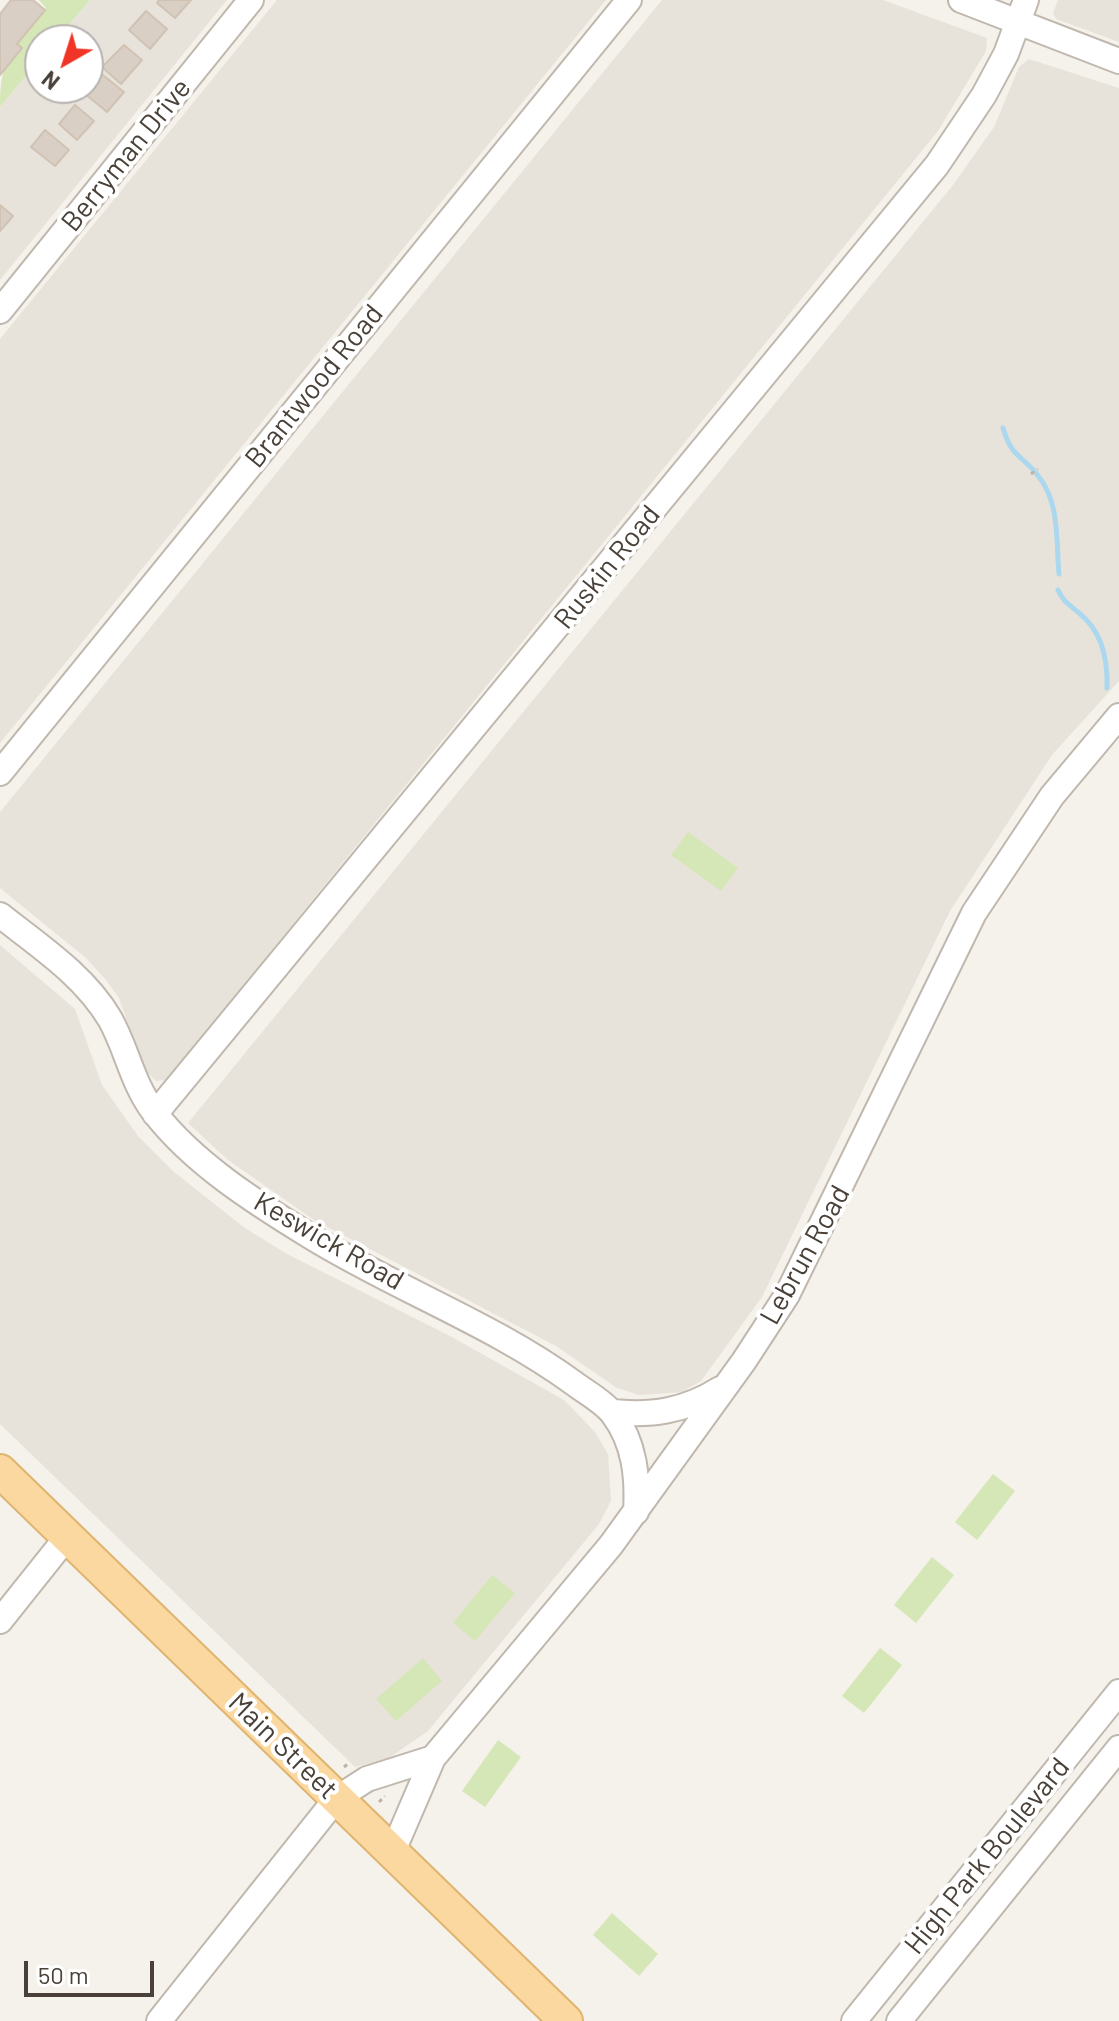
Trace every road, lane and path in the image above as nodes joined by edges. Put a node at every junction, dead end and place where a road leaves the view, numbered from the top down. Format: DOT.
graph roads {
  1 [pos="251,0"];
  2 [pos="629,0"];
  3 [pos="961,0"];
  4 [pos="1022,10"];
  5 [pos="1119,61"];
  6 [pos="0,311"];
  7 [pos="1038,469"];
  8 [pos="1031,474"];
  9 [pos="1119,716"];
  10 [pos="0,773"];
  11 [pos="0,915"];
  12 [pos="155,1114"];
  13 [pos="728,1383"];
  14 [pos="612,1412"];
  15 [pos="0,1471"];
  16 [pos="636,1512"];
  17 [pos="67,1537"];
  18 [pos="0,1621"];
  19 [pos="1119,1692"];
  20 [pos="1119,1748"];
  21 [pos="433,1758"];
  22 [pos="349,1763"];
  23 [pos="344,1767"];
  24 [pos="385,1796"];
  25 [pos="336,1799"];
  26 [pos="379,1802"];
  27 [pos="393,1851"];
  28 [pos="867,2017"];
  29 [pos="159,2021"];
  30 [pos="566,2021"];
  31 [pos="899,2021"];
  1 -- 6 [label="street, Berryman Drive"];
  2 -- 10 [label="street, Brantwood Road"];
  3 -- 4 [label="street"];
  4 -- 5 [label="street"];
  4 -- 12 [label="street, Ruskin Road"];
  7 -- 8 [label="path"];
  9 -- 13 [label="street, Lebrun Road"];
  11 -- 12 [label="street, Keswick Road"];
  12 -- 14 [label="street, Keswick Road"];
  13 -- 14 [label="street"];
  13 -- 16 [label="street, Lebrun Road"];
  14 -- 16 [label="street, Keswick Road"];
  15 -- 17 [label="main road, Main Street"];
  16 -- 21 [label="street, Lebrun Road"];
  17 -- 18 [label="street"];
  17 -- 25 [label="main road, Main Street"];
  19 -- 28 [label="street, High Park Boulevard"];
  20 -- 31 [label="street, High Park Boulevard"];
  21 -- 25 [label="street"];
  21 -- 27 [label="street, Lebrun Road"];
  22 -- 23 [label="path"];
  24 -- 26 [label="path"];
  25 -- 27 [label="main road, Main Street"];
  25 -- 29 [label="street"];
  27 -- 30 [label="main road, Main Street"];
}
